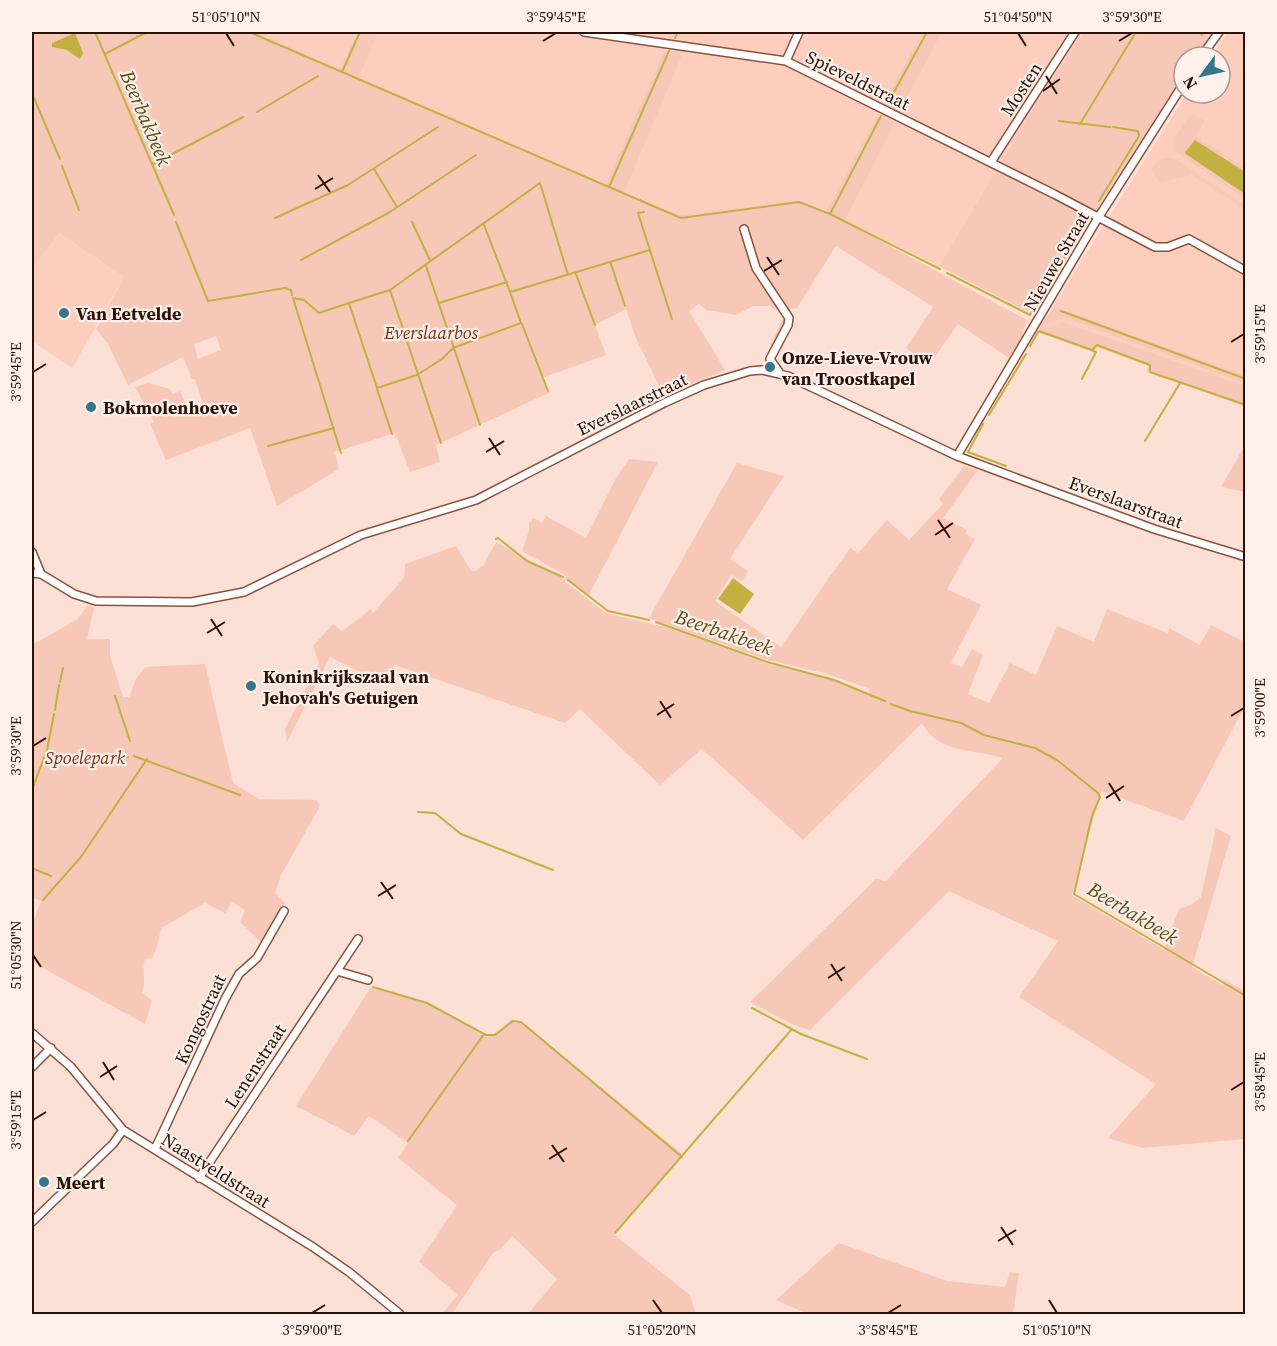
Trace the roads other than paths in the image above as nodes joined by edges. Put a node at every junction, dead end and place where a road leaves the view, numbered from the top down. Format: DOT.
graph roads {
  1 [pos="584,32"];
  2 [pos="799,32"];
  3 [pos="1075,32"];
  4 [pos="1219,32"];
  5 [pos="1210,45"];
  6 [pos="786,61"];
  7 [pos="1172,102"];
  8 [pos="991,162"];
  9 [pos="1098,218"];
  10 [pos="744,229"];
  11 [pos="1245,271"];
  12 [pos="770,359"];
  13 [pos="762,370"];
  14 [pos="779,372"];
  15 [pos="957,456"];
  16 [pos="32,552"];
  17 [pos="1245,557"];
  18 [pos="32,573"];
  19 [pos="41,573"];
  20 [pos="284,911"];
  21 [pos="358,939"];
  22 [pos="337,971"];
  23 [pos="368,980"];
  24 [pos="32,1033"];
  25 [pos="51,1048"];
  26 [pos="32,1067"];
  27 [pos="123,1130"];
  28 [pos="155,1149"];
  29 [pos="199,1178"];
  30 [pos="32,1222"];
  31 [pos="400,1314"];
  1 -- 6 [label="street, Spieveldstraat"];
  2 -- 6 [label="street"];
  3 -- 8 [label="street, Mosten"];
  4 -- 5 [label="street"];
  6 -- 8 [label="street, Spieveldstraat"];
  7 -- 9 [label="street, Nieuwe Straat"];
  8 -- 9 [label="street, Spieveldstraat"];
  9 -- 11 [label="street, Spieveldstraat"];
  9 -- 15 [label="street, Nieuwe Straat"];
  10 -- 12 [label="street"];
  12 -- 13 [label="street"];
  12 -- 14 [label="street"];
  13 -- 14 [label="street, Everslaarstraat"];
  13 -- 19 [label="street, Everslaarstraat"];
  14 -- 15 [label="street, Everslaarstraat"];
  15 -- 17 [label="street, Everslaarstraat"];
  16 -- 19 [label="street"];
  18 -- 19 [label="street, Everslaarstraat"];
  20 -- 28 [label="street, Kongostraat"];
  21 -- 22 [label="street, Lenenstraat"];
  22 -- 23 [label="street"];
  22 -- 29 [label="street, Lenenstraat"];
  24 -- 25 [label="street, Naastveldstraat"];
  25 -- 26 [label="street"];
  25 -- 27 [label="street, Naastveldstraat"];
  27 -- 28 [label="street, Naastveldstraat"];
  27 -- 30 [label="street"];
  28 -- 29 [label="street, Naastveldstraat"];
  29 -- 31 [label="street, Naastveldstraat"];
}
